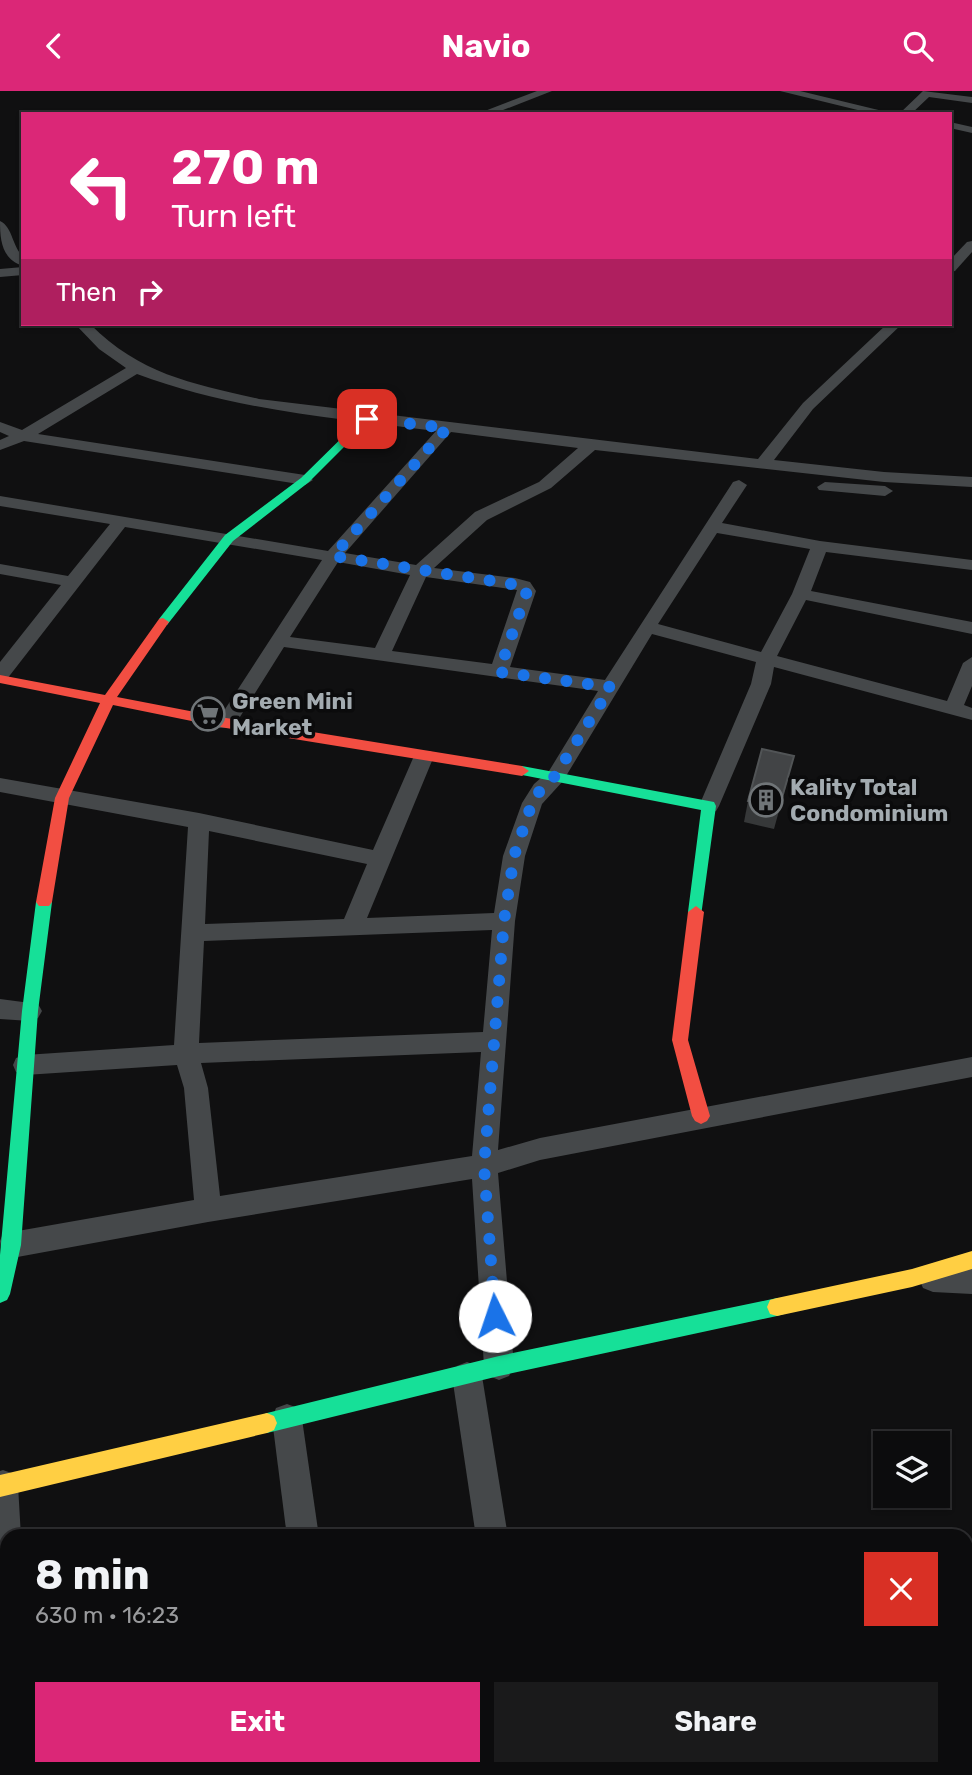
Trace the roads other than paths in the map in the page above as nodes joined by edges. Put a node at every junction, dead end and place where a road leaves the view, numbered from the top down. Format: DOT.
graph roads {
  1 [pos="547,91"];
  2 [pos="785,91"];
  3 [pos="972,100"];
  4 [pos="488,112"];
  5 [pos="881,112"];
  6 [pos="906,112"];
  7 [pos="952,125"];
  8 [pos="972,130"];
  9 [pos="1,227"];
  10 [pos="972,245"];
  11 [pos="12,257"];
  12 [pos="952,266"];
  13 [pos="21,271"];
  14 [pos="0,273"];
  15 [pos="84,326"];
  16 [pos="893,326"];
  17 [pos="136,368"];
  18 [pos="367,419"];
  19 [pos="0,427"];
  20 [pos="447,428"];
  21 [pos="23,436"];
  22 [pos="0,445"];
  23 [pos="591,446"];
  24 [pos="764,462"];
  25 [pos="305,480"];
  26 [pos="972,482"];
  27 [pos="739,485"];
  28 [pos="825,487"];
  29 [pos="972,497"];
  30 [pos="0,501"];
  31 [pos="121,521"];
  32 [pos="714,527"];
  33 [pos="229,538"];
  34 [pos="820,546"];
  35 [pos="333,556"];
  36 [pos="972,565"];
  37 [pos="0,569"];
  38 [pos="420,571"];
  39 [pos="71,582"];
  40 [pos="801,594"];
  41 [pos="647,627"];
  42 [pos="972,628"];
  43 [pos="279,641"];
  44 [pos="381,655"];
  45 [pos="972,663"];
  46 [pos="771,667"];
  47 [pos="499,672"];
  48 [pos="0,677"];
  49 [pos="611,687"];
  50 [pos="108,701"];
  51 [pos="962,712"];
  52 [pos="226,723"];
  53 [pos="424,756"];
  54 [pos="555,776"];
  55 [pos="0,785"];
  56 [pos="62,797"];
  57 [pos="709,806"];
  58 [pos="199,821"];
  59 [pos="380,859"];
  60 [pos="504,921"];
  61 [pos="353,925"];
  62 [pos="194,933"];
  63 [pos="0,1009"];
  64 [pos="30,1011"];
  65 [pos="496,1041"];
  66 [pos="186,1053"];
  67 [pos="25,1065"];
  68 [pos="972,1067"];
  69 [pos="701,1116"];
  70 [pos="484,1166"];
  71 [pos="8,1201"];
  72 [pos="208,1210"];
  73 [pos="12,1245"];
  74 [pos="972,1260"];
  75 [pos="912,1278"];
  76 [pos="972,1281"];
  77 [pos="0,1294"];
  78 [pos="499,1366"];
  79 [pos="467,1377"];
  80 [pos="287,1419"];
  81 [pos="2,1485"];
  82 [pos="5,1529"];
  83 [pos="302,1529"];
  84 [pos="491,1529"];
  1 -- 4 [label="street"];
  2 -- 5 [label="street"];
  3 -- 6 [label="street"];
  7 -- 8 [label="street"];
  9 -- 11 [label="street"];
  10 -- 12 [label="street"];
  13 -- 14 [label="street"];
  15 -- 17 [label="street"];
  16 -- 24 [label="street"];
  17 -- 18 [label="street"];
  17 -- 21 [label="street"];
  18 -- 20 [label="street"];
  18 -- 25 [label="street"];
  19 -- 21 [label="street"];
  20 -- 23 [label="street"];
  20 -- 35 [label="street"];
  21 -- 22 [label="street"];
  21 -- 25 [label="street"];
  23 -- 24 [label="street"];
  23 -- 38 [label="street"];
  24 -- 26 [label="street"];
  25 -- 33 [label="street"];
  27 -- 32 [label="street"];
  28 -- 29 [label="street"];
  30 -- 31 [label="street"];
  31 -- 33 [label="street"];
  31 -- 39 [label="street"];
  32 -- 34 [label="street"];
  32 -- 41 [label="street"];
  33 -- 35 [label="street"];
  33 -- 50 [label="street"];
  34 -- 36 [label="street"];
  34 -- 40 [label="street"];
  35 -- 38 [label="street"];
  35 -- 43 [label="street"];
  37 -- 39 [label="street"];
  38 -- 44 [label="street"];
  38 -- 47 [label="street"];
  39 -- 48 [label="street"];
  40 -- 42 [label="street"];
  40 -- 46 [label="street"];
  41 -- 46 [label="street"];
  41 -- 49 [label="street"];
  43 -- 44 [label="street"];
  43 -- 52 [label="street"];
  44 -- 47 [label="street"];
  45 -- 51 [label="street"];
  46 -- 51 [label="street"];
  46 -- 57 [label="street"];
  47 -- 49 [label="street"];
  48 -- 50 [label="street"];
  49 -- 54 [label="street"];
  50 -- 52 [label="street"];
  50 -- 56 [label="street"];
  52 -- 53 [label="street"];
  53 -- 54 [label="street"];
  53 -- 59 [label="street"];
  54 -- 57 [label="street"];
  54 -- 60 [label="street"];
  55 -- 56 [label="street"];
  56 -- 58 [label="street"];
  56 -- 64 [label="street"];
  57 -- 69 [label="street"];
  58 -- 59 [label="street"];
  58 -- 62 [label="street"];
  59 -- 61 [label="street"];
  60 -- 61 [label="street"];
  60 -- 65 [label="street"];
  61 -- 62 [label="street"];
  62 -- 66 [label="street"];
  63 -- 64 [label="street"];
  64 -- 67 [label="street"];
  65 -- 66 [label="street"];
  65 -- 70 [label="street"];
  66 -- 67 [label="street"];
  66 -- 72 [label="street"];
  67 -- 71 [label="street"];
  68 -- 69 [label="street"];
  69 -- 70 [label="street"];
  70 -- 72 [label="street"];
  70 -- 78 [label="street"];
  71 -- 73 [label="street"];
  72 -- 73 [label="street"];
  73 -- 77 [label="street"];
  74 -- 75 [label="street"];
  75 -- 76 [label="street"];
  75 -- 78 [label="street"];
  78 -- 79 [label="street"];
  79 -- 80 [label="street"];
  79 -- 84 [label="street"];
  80 -- 81 [label="street"];
  80 -- 83 [label="street"];
  81 -- 82 [label="street"];
}
